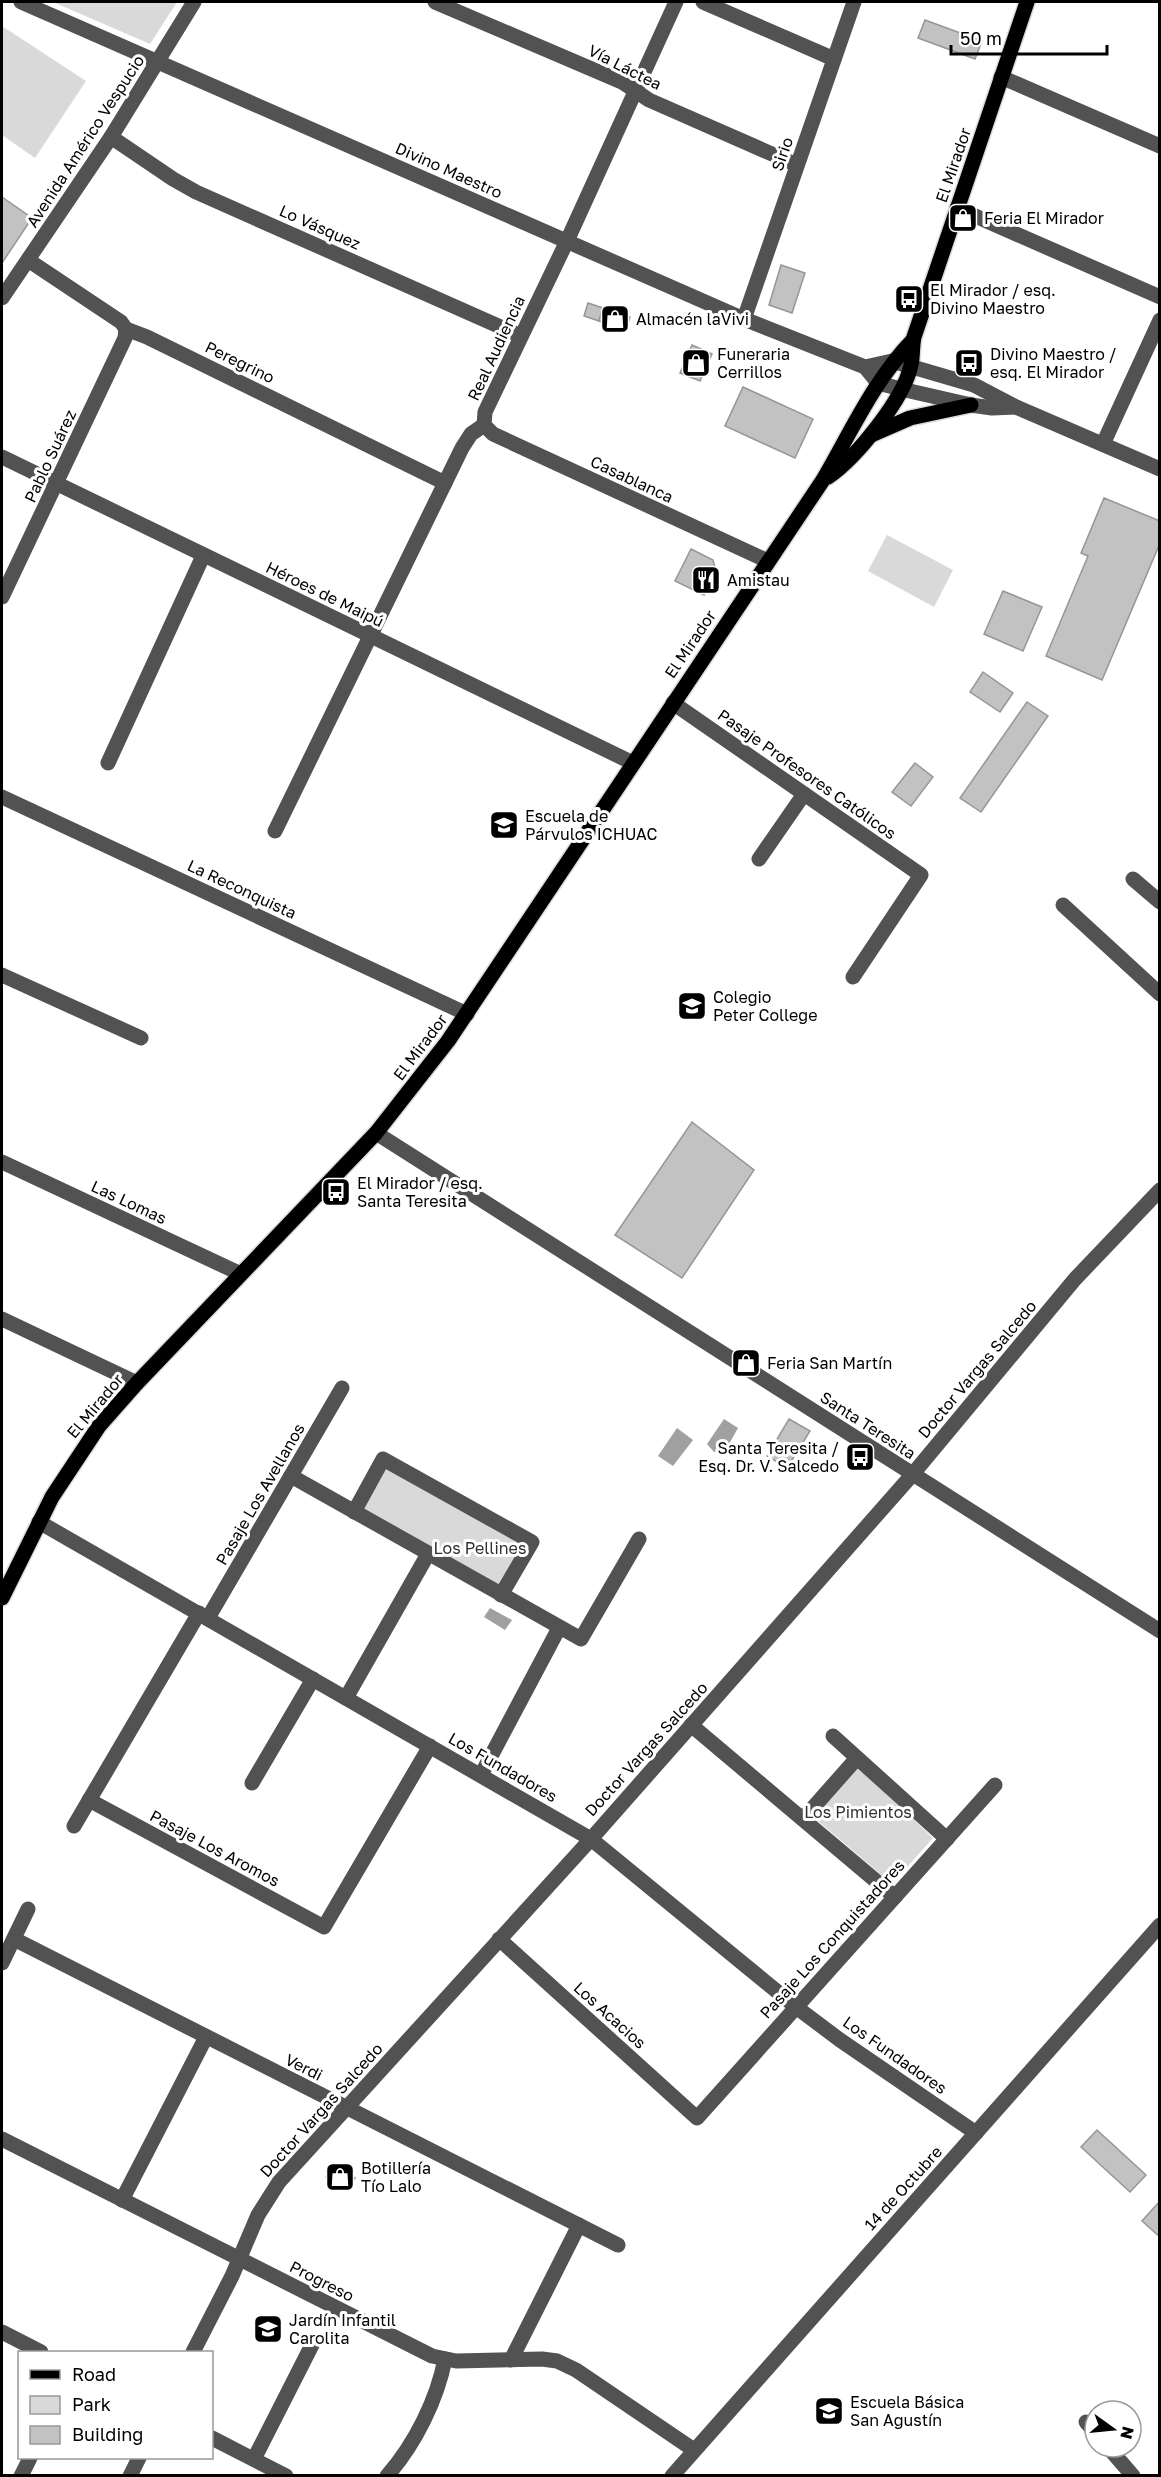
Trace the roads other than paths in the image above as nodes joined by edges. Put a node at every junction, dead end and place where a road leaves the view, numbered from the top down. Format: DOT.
graph roads {
  1 [pos="21,2"];
  2 [pos="194,2"];
  3 [pos="435,2"];
  4 [pos="676,2"];
  5 [pos="702,2"];
  6 [pos="854,2"];
  7 [pos="1027,2"];
  8 [pos="834,59"];
  9 [pos="158,62"];
  10 [pos="1001,77"];
  11 [pos="635,91"];
  12 [pos="111,137"];
  13 [pos="1160,146"];
  14 [pos="797,165"];
  15 [pos="957,208"];
  16 [pos="567,241"];
  17 [pos="28,260"];
  18 [pos="1160,297"];
  19 [pos="2,298"];
  20 [pos="744,319"];
  21 [pos="1160,320"];
  22 [pos="126,329"];
  23 [pos="521,336"];
  24 [pos="913,340"];
  25 [pos="892,362"];
  26 [pos="865,367"];
  27 [pos="911,367"];
  28 [pos="878,382"];
  29 [pos="901,389"];
  30 [pos="970,405"];
  31 [pos="1016,407"];
  32 [pos="484,425"];
  33 [pos="872,435"];
  34 [pos="1103,444"];
  35 [pos="2,457"];
  36 [pos="1160,469"];
  37 [pos="823,480"];
  38 [pos="445,483"];
  39 [pos="57,484"];
  40 [pos="203,556"];
  41 [pos="768,561"];
  42 [pos="2,597"];
  43 [pos="371,636"];
  44 [pos="673,703"];
  45 [pos="108,763"];
  46 [pos="633,763"];
  47 [pos="804,794"];
  48 [pos="2,797"];
  49 [pos="275,831"];
  50 [pos="759,859"];
  51 [pos="1133,879"];
  52 [pos="1160,903"];
  53 [pos="1063,905"];
  54 [pos="2,975"];
  55 [pos="853,977"];
  56 [pos="1160,994"];
  57 [pos="467,1014"];
  58 [pos="141,1038"];
  59 [pos="376,1133"];
  60 [pos="2,1162"];
  61 [pos="1160,1190"];
  62 [pos="242,1274"];
  63 [pos="2,1319"];
  64 [pos="137,1383"];
  65 [pos="342,1388"];
  66 [pos="912,1475"];
  67 [pos="291,1476"];
  68 [pos="354,1512"];
  69 [pos="39,1522"];
  70 [pos="639,1539"];
  71 [pos="428,1554"];
  72 [pos="501,1595"];
  73 [pos="2,1598"];
  74 [pos="203,1616"];
  75 [pos="559,1629"];
  76 [pos="1160,1631"];
  77 [pos="313,1678"];
  78 [pos="346,1698"];
  79 [pos="691,1725"];
  80 [pos="833,1736"];
  81 [pos="430,1746"];
  82 [pos="857,1758"];
  83 [pos="481,1775"];
  84 [pos="252,1784"];
  85 [pos="995,1785"];
  86 [pos="89,1800"];
  87 [pos="802,1819"];
  88 [pos="74,1826"];
  89 [pos="591,1839"];
  90 [pos="947,1839"];
  91 [pos="895,1897"];
  92 [pos="28,1909"];
  93 [pos="1160,1924"];
  94 [pos="14,1939"];
  95 [pos="499,1940"];
  96 [pos="2,1963"];
  97 [pos="796,2007"];
  98 [pos="206,2037"];
  99 [pos="346,2108"];
  100 [pos="697,2118"];
  101 [pos="976,2133"];
  102 [pos="2,2139"];
  103 [pos="122,2200"];
  104 [pos="579,2225"];
  105 [pos="618,2245"];
  106 [pos="239,2259"];
  107 [pos="2,2332"];
  108 [pos="313,2343"];
  109 [pos="39,2351"];
  110 [pos="193,2351"];
  111 [pos="445,2359"];
  112 [pos="511,2360"];
  113 [pos="213,2438"];
  114 [pos="694,2450"];
  115 [pos="29,2459"];
  116 [pos="138,2459"];
  117 [pos="254,2459"];
  118 [pos="1119,2459"];
  119 [pos="21,2475"];
  120 [pos="130,2475"];
  121 [pos="286,2475"];
  122 [pos="387,2475"];
  123 [pos="672,2475"];
  124 [pos="1133,2475"];
  1 -- 9 [label="street, Divino Maestro"];
  2 -- 9 [label="street, Avenida Américo Vespucio"];
  3 -- 11 [label="street, Vía Láctea"];
  4 -- 11 [label="street, Real Audiencia"];
  5 -- 8 [label="street"];
  6 -- 8 [label="street, Sirio"];
  7 -- 10 [label="main road, El Mirador"];
  8 -- 14 [label="street, Sirio"];
  9 -- 12 [label="street, Avenida Américo Vespucio"];
  9 -- 16 [label="street, Divino Maestro"];
  10 -- 13 [label="street"];
  10 -- 15 [label="main road, El Mirador"];
  11 -- 14 [label="street, Vía Láctea"];
  11 -- 16 [label="street, Real Audiencia"];
  12 -- 17 [label="street, Avenida Américo Vespucio"];
  12 -- 23 [label="street, Lo Vásquez"];
  14 -- 20 [label="street, Sirio"];
  15 -- 18 [label="street"];
  15 -- 24 [label="main road, El Mirador"];
  16 -- 20 [label="street, Divino Maestro"];
  16 -- 23 [label="street, Real Audiencia"];
  17 -- 19 [label="street, Avenida Américo Vespucio"];
  17 -- 22 [label="street, Peregrino"];
  20 -- 26 [label="street, Divino Maestro"];
  21 -- 34 [label="street"];
  22 -- 38 [label="street, Peregrino"];
  22 -- 39 [label="street, Pablo Suárez"];
  23 -- 32 [label="street, Real Audiencia"];
  24 -- 25 [label="main road, El Mirador"];
  24 -- 27 [label="main road, El Mirador"];
  25 -- 26 [label="street"];
  25 -- 27 [label="street"];
  25 -- 28 [label="main road, El Mirador"];
  26 -- 28 [label="street, Divino Maestro"];
  27 -- 29 [label="main road, El Mirador"];
  27 -- 31 [label="street"];
  28 -- 29 [label="street"];
  28 -- 37 [label="main road, El Mirador"];
  29 -- 30 [label="street"];
  29 -- 33 [label="main road, El Mirador"];
  30 -- 31 [label="street"];
  30 -- 33 [label="main road"];
  31 -- 34 [label="street"];
  32 -- 38 [label="street, Real Audiencia"];
  32 -- 41 [label="street, Casablanca"];
  33 -- 37 [label="main road, El Mirador"];
  34 -- 36 [label="street"];
  35 -- 39 [label="street, Héroes de Maipú"];
  37 -- 41 [label="main road, El Mirador"];
  38 -- 43 [label="street, Real Audiencia"];
  39 -- 40 [label="street, Héroes de Maipú"];
  39 -- 42 [label="street, Pablo Suárez"];
  40 -- 43 [label="street, Héroes de Maipú"];
  40 -- 45 [label="street"];
  41 -- 44 [label="main road, El Mirador"];
  43 -- 46 [label="street, Héroes de Maipú"];
  43 -- 49 [label="street, Real Audiencia"];
  44 -- 46 [label="main road, El Mirador"];
  44 -- 47 [label="street, Pasaje Profesores Católicos"];
  46 -- 57 [label="main road, El Mirador"];
  47 -- 50 [label="street"];
  47 -- 55 [label="street, Pasaje Profesores Católicos"];
  48 -- 57 [label="street, La Reconquista"];
  51 -- 52 [label="street"];
  53 -- 56 [label="street"];
  54 -- 58 [label="street"];
  57 -- 59 [label="main road, El Mirador"];
  59 -- 62 [label="main road, El Mirador"];
  59 -- 66 [label="street, Santa Teresita"];
  60 -- 62 [label="street, Las Lomas"];
  61 -- 66 [label="street, Doctor Vargas Salcedo"];
  62 -- 64 [label="main road, El Mirador"];
  63 -- 64 [label="street"];
  64 -- 69 [label="main road, El Mirador"];
  65 -- 67 [label="street, Pasaje Los Avellanos"];
  66 -- 76 [label="street, Santa Teresita"];
  66 -- 79 [label="street, Doctor Vargas Salcedo"];
  67 -- 68 [label="street"];
  67 -- 74 [label="street, Pasaje Los Avellanos"];
  68 -- 71 [label="street"];
  68 -- 72 [label="street"];
  69 -- 73 [label="main road, El Mirador"];
  69 -- 74 [label="street, Los Fundadores"];
  70 -- 75 [label="street"];
  71 -- 72 [label="street"];
  71 -- 78 [label="street"];
  72 -- 75 [label="street"];
  74 -- 77 [label="street, Los Fundadores"];
  74 -- 86 [label="street, Pasaje Los Avellanos"];
  75 -- 83 [label="street"];
  77 -- 78 [label="street, Los Fundadores"];
  77 -- 84 [label="street"];
  78 -- 81 [label="street, Los Fundadores"];
  79 -- 87 [label="street"];
  79 -- 89 [label="street, Doctor Vargas Salcedo"];
  80 -- 82 [label="street"];
  81 -- 83 [label="street, Los Fundadores"];
  81 -- 86 [label="street, Pasaje Los Aromos"];
  82 -- 87 [label="street"];
  82 -- 90 [label="street"];
  83 -- 89 [label="street, Los Fundadores"];
  85 -- 90 [label="street, Pasaje Los Conquistadores"];
  86 -- 88 [label="street, Pasaje Los Avellanos"];
  87 -- 91 [label="street"];
  89 -- 95 [label="street, Doctor Vargas Salcedo"];
  89 -- 97 [label="street, Los Fundadores"];
  90 -- 91 [label="street, Pasaje Los Conquistadores"];
  91 -- 97 [label="street, Pasaje Los Conquistadores"];
  92 -- 94 [label="street"];
  93 -- 101 [label="street, 14 de Octubre"];
  94 -- 96 [label="street"];
  94 -- 98 [label="street, Verdi"];
  95 -- 99 [label="street, Doctor Vargas Salcedo"];
  95 -- 100 [label="street, Los Acacios"];
  97 -- 100 [label="street, Pasaje Los Conquistadores"];
  97 -- 101 [label="street, Los Fundadores"];
  98 -- 99 [label="street, Verdi"];
  98 -- 103 [label="street"];
  99 -- 104 [label="street, Verdi"];
  99 -- 106 [label="street, Doctor Vargas Salcedo"];
  101 -- 114 [label="street, 14 de Octubre"];
  102 -- 103 [label="street, Progreso"];
  103 -- 106 [label="street, Progreso"];
  104 -- 105 [label="street, Verdi"];
  104 -- 112 [label="street"];
  106 -- 110 [label="street, Doctor Vargas Salcedo"];
  106 -- 111 [label="street, Progreso"];
  107 -- 109 [label="street"];
  108 -- 117 [label="street"];
  111 -- 112 [label="street, Progreso"];
  111 -- 122 [label="street"];
  112 -- 114 [label="street, Progreso"];
  113 -- 117 [label="street"];
  114 -- 123 [label="street, 14 de Octubre"];
  115 -- 119 [label="street"];
  116 -- 120 [label="street"];
  117 -- 121 [label="street"];
  118 -- 124 [label="street"];
}
